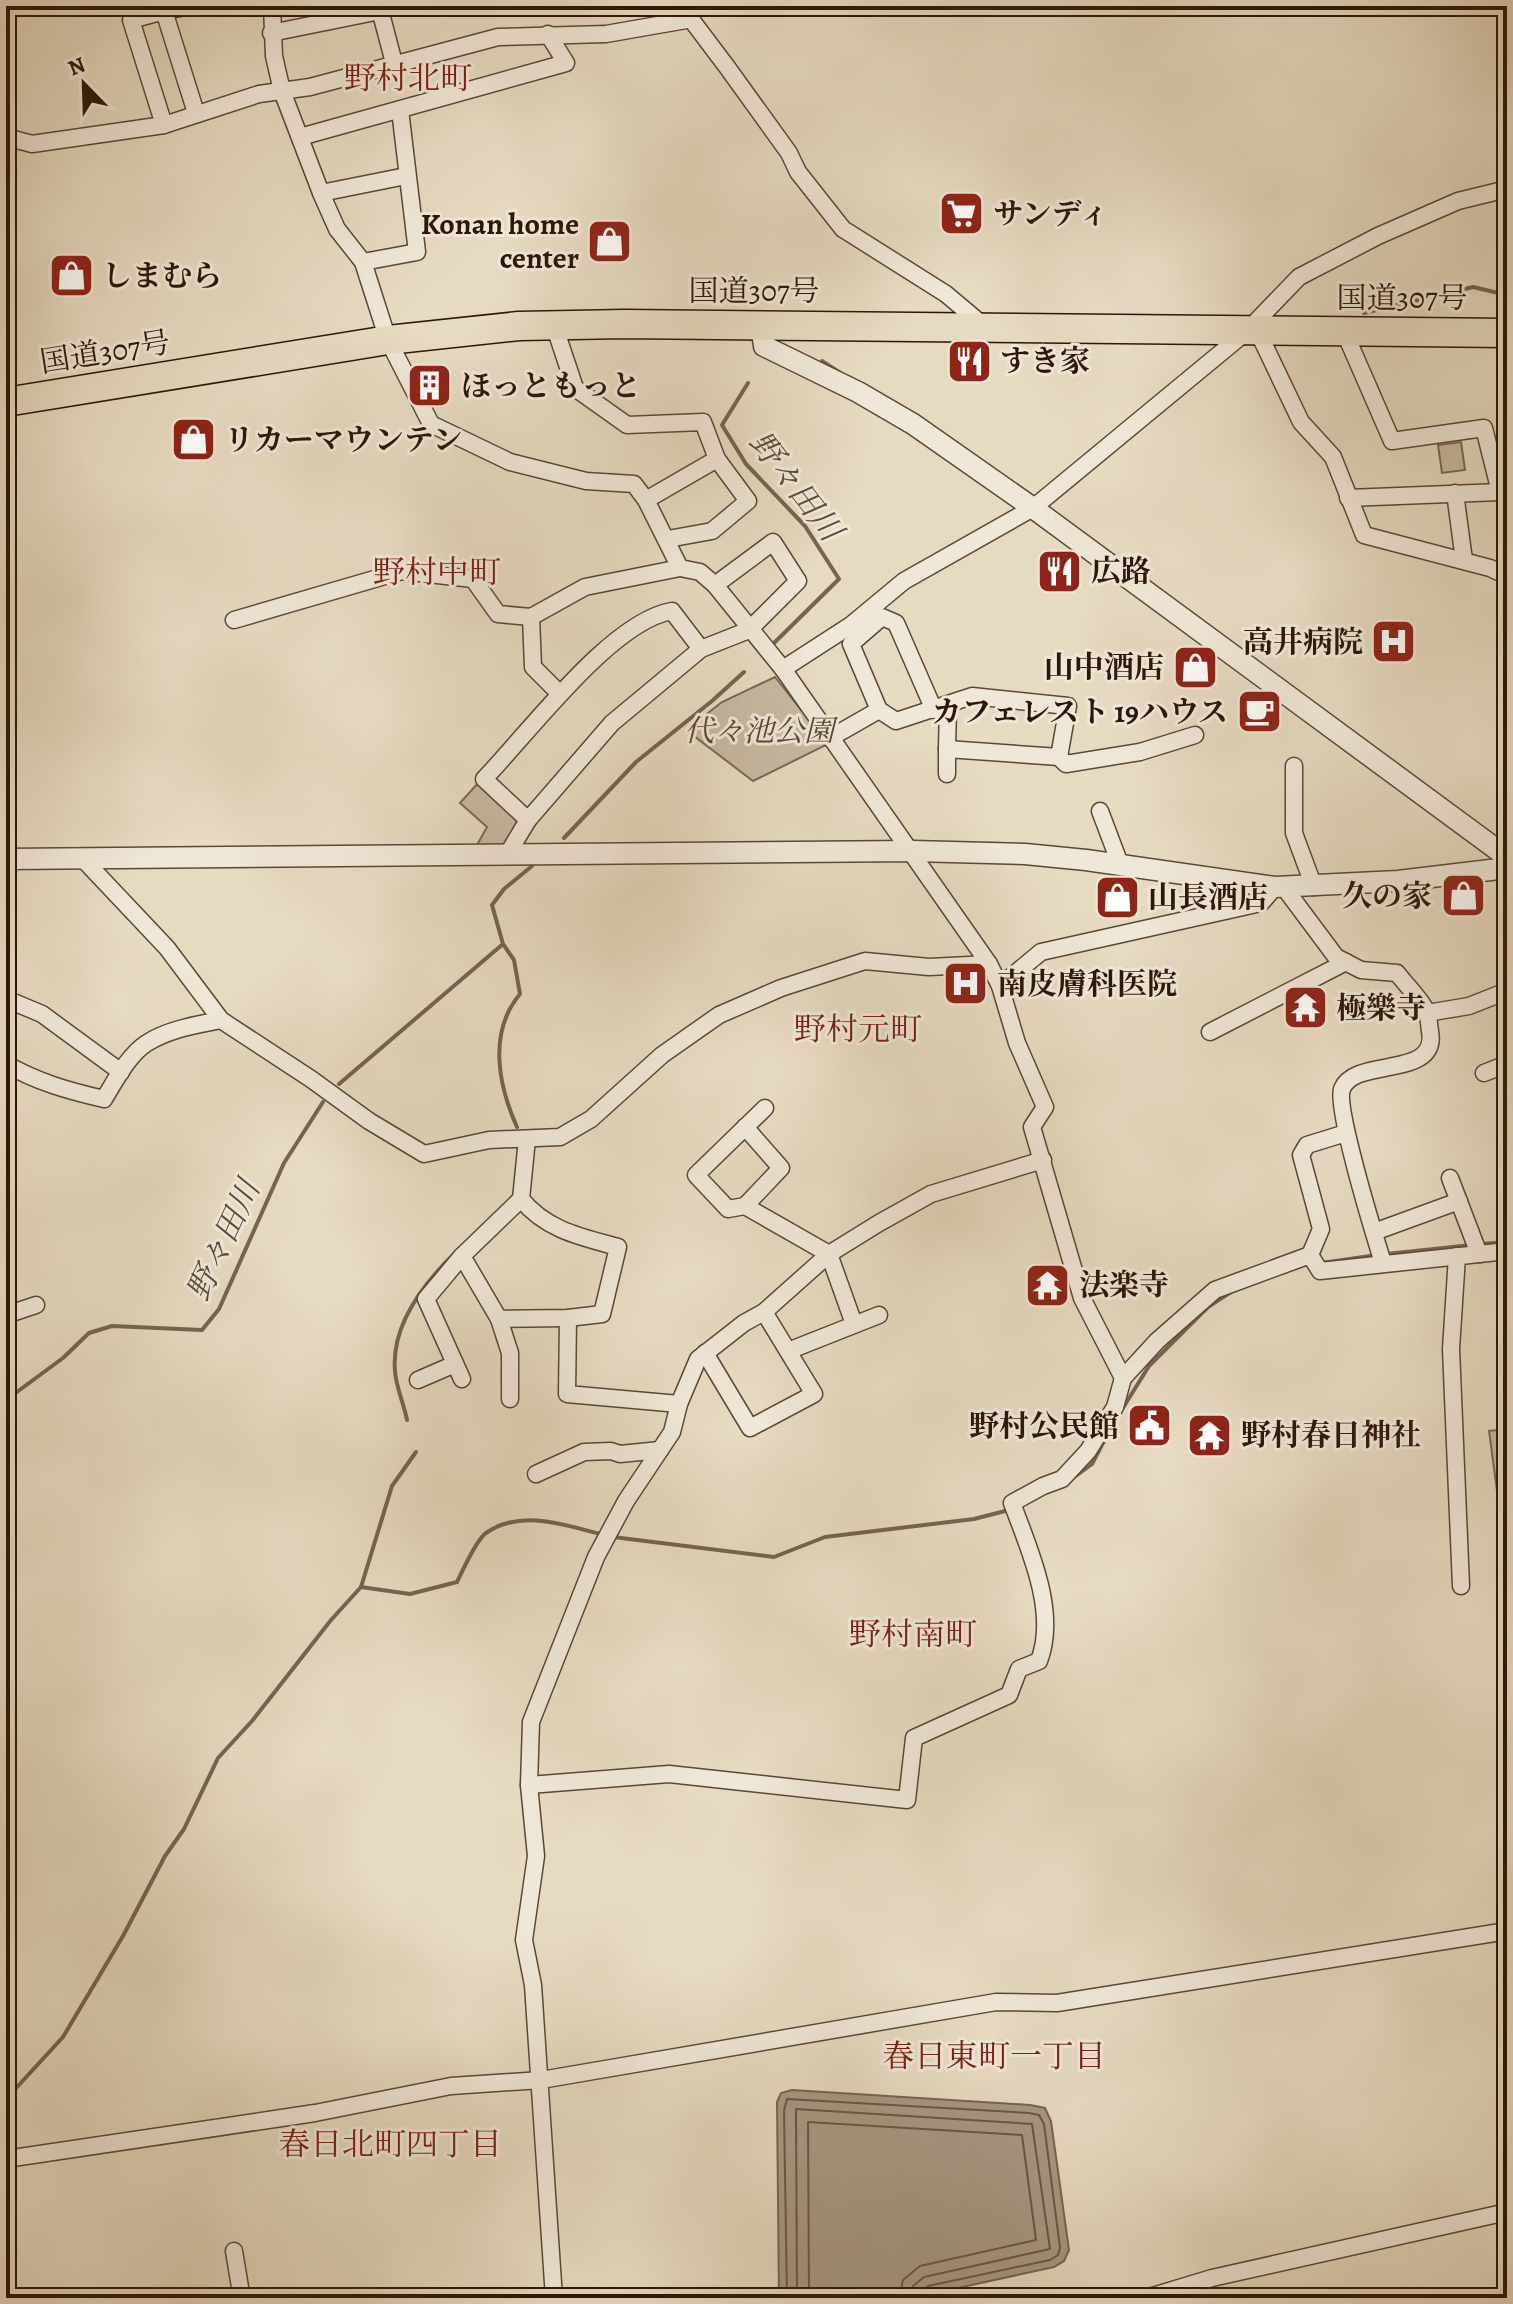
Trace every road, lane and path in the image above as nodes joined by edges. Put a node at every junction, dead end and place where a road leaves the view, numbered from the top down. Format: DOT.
graph roads {
  1 [pos="191,6"];
  2 [pos="272,6"];
  3 [pos="681,6"];
  4 [pos="163,8"];
  5 [pos="380,8"];
  6 [pos="692,19"];
  7 [pos="271,33"];
  8 [pos="548,34"];
  9 [pos="394,63"];
  10 [pos="282,91"];
  11 [pos="400,110"];
  12 [pos="196,113"];
  13 [pos="164,125"];
  14 [pos="6,137"];
  15 [pos="300,137"];
  16 [pos="406,176"];
  17 [pos="1507,189"];
  18 [pos="321,193"];
  19 [pos="363,262"];
  20 [pos="554,325"];
  21 [pos="761,325"];
  22 [pos="984,326"];
  23 [pos="1339,331"];
  24 [pos="1252,332"];
  25 [pos="1507,333"];
  26 [pos="388,340"];
  27 [pos="6,402"];
  28 [pos="717,459"];
  29 [pos="1504,491"];
  30 [pos="1455,493"];
  31 [pos="1348,498"];
  32 [pos="646,500"];
  33 [pos="1033,508"];
  34 [pos="668,539"];
  35 [pos="1464,560"];
  36 [pos="680,568"];
  37 [pos="1507,576"];
  38 [pos="715,585"];
  39 [pos="531,617"];
  40 [pos="234,620"];
  41 [pos="749,630"];
  42 [pos="701,649"];
  43 [pos="783,669"];
  44 [pos="560,694"];
  45 [pos="941,708"];
  46 [pos="879,710"];
  47 [pos="1195,735"];
  48 [pos="830,738"];
  49 [pos="947,749"];
  50 [pos="1059,757"];
  51 [pos="1294,766"];
  52 [pos="947,774"];
  53 [pos="1101,811"];
  54 [pos="528,820"];
  55 [pos="913,851"];
  56 [pos="507,855"];
  57 [pos="1507,857"];
  58 [pos="82,858"];
  59 [pos="6,859"];
  60 [pos="1120,864"];
  61 [pos="1507,868"];
  62 [pos="1279,887"];
  63 [pos="1314,887"];
  64 [pos="1346,962"];
  65 [pos="989,964"];
  66 [pos="1000,986"];
  67 [pos="1507,991"];
  68 [pos="6,999"];
  69 [pos="1427,1013"];
  70 [pos="221,1020"];
  71 [pos="1210,1032"];
  72 [pos="6,1064"];
  73 [pos="1507,1064"];
  74 [pos="121,1072"];
  75 [pos="1484,1073"];
  76 [pos="765,1108"];
  77 [pos="745,1127"];
  78 [pos="1346,1133"];
  79 [pos="527,1139"];
  80 [pos="1043,1160"];
  81 [pos="1450,1178"];
  82 [pos="521,1199"];
  83 [pos="1459,1201"];
  84 [pos="745,1206"];
  85 [pos="1374,1232"];
  86 [pos="1476,1247"];
  87 [pos="1507,1251"];
  88 [pos="829,1254"];
  89 [pos="462,1256"];
  90 [pos="1457,1256"];
  91 [pos="1381,1257"];
  92 [pos="1314,1261"];
  93 [pos="36,1305"];
  94 [pos="764,1312"];
  95 [pos="6,1315"];
  96 [pos="879,1315"];
  97 [pos="568,1318"];
  98 [pos="499,1319"];
  99 [pos="854,1324"];
  100 [pos="788,1351"];
  101 [pos="705,1353"];
  102 [pos="1123,1378"];
  103 [pos="418,1380"];
  104 [pos="510,1399"];
  105 [pos="679,1404"];
  106 [pos="660,1450"];
  107 [pos="536,1474"];
  108 [pos="1461,1586"];
  109 [pos="529,1785"];
  110 [pos="1507,1931"];
  111 [pos="541,2080"];
  112 [pos="6,2159"];
  113 [pos="1507,2212"];
  114 [pos="234,2251"];
  115 [pos="245,2298"];
  116 [pos="554,2298"];
  117 [pos="1146,2298"];
  1 -- 4 [label="street"];
  2 -- 7 [label="street"];
  3 -- 6 [label="street"];
  4 -- 12 [label="street"];
  4 -- 13 [label="street"];
  5 -- 7 [label="street"];
  5 -- 9 [label="street"];
  6 -- 8 [label="street"];
  6 -- 22 [label="street"];
  7 -- 10 [label="street"];
  8 -- 9 [label="street"];
  8 -- 11 [label="street"];
  9 -- 10 [label="street"];
  10 -- 12 [label="street"];
  10 -- 15 [label="street"];
  11 -- 15 [label="street"];
  11 -- 16 [label="street"];
  12 -- 13 [label="street"];
  13 -- 14 [label="street"];
  15 -- 18 [label="street"];
  16 -- 18 [label="street"];
  16 -- 19 [label="street"];
  17 -- 24 [label="street"];
  18 -- 19 [label="street"];
  19 -- 26 [label="street"];
  20 -- 21 [label="highway, 国道307号"];
  20 -- 26 [label="highway, 国道307号"];
  20 -- 28 [label="street"];
  21 -- 22 [label="highway, 国道307号"];
  21 -- 33 [label="street"];
  22 -- 24 [label="highway, 国道307号"];
  23 -- 24 [label="highway, 国道307号"];
  23 -- 25 [label="highway, 国道307号"];
  23 -- 29 [label="street"];
  24 -- 31 [label="street"];
  24 -- 33 [label="street"];
  26 -- 27 [label="highway, 国道307号"];
  26 -- 32 [label="street"];
  28 -- 32 [label="street"];
  28 -- 34 [label="street"];
  29 -- 30 [label="street"];
  30 -- 31 [label="street"];
  30 -- 35 [label="street"];
  31 -- 35 [label="street"];
  32 -- 34 [label="street"];
  33 -- 43 [label="street"];
  33 -- 57 [label="street"];
  34 -- 36 [label="street"];
  35 -- 37 [label="street"];
  36 -- 38 [label="street"];
  36 -- 39 [label="street"];
  38 -- 41 [label="street"];
  38 -- 41 [label="street"];
  39 -- 40 [label="street"];
  39 -- 44 [label="street"];
  41 -- 42 [label="street"];
  41 -- 43 [label="street"];
  42 -- 44 [label="street"];
  42 -- 54 [label="street"];
  43 -- 48 [label="street"];
  44 -- 54 [label="street"];
  45 -- 46 [label="street"];
  45 -- 46 [label="street"];
  45 -- 49 [label="street"];
  45 -- 50 [label="street"];
  46 -- 48 [label="street"];
  47 -- 50 [label="street"];
  48 -- 55 [label="street"];
  49 -- 50 [label="street"];
  49 -- 52 [label="street"];
  51 -- 63 [label="street"];
  53 -- 60 [label="street"];
  54 -- 56 [label="street"];
  55 -- 56 [label="street"];
  55 -- 60 [label="street"];
  55 -- 65 [label="street"];
  56 -- 58 [label="street"];
  58 -- 59 [label="street"];
  58 -- 70 [label="street"];
  60 -- 62 [label="street"];
  61 -- 63 [label="street"];
  62 -- 63 [label="street"];
  62 -- 64 [label="street"];
  62 -- 66 [label="street"];
  64 -- 69 [label="street"];
  64 -- 71 [label="street"];
  65 -- 66 [label="street"];
  65 -- 79 [label="street"];
  66 -- 80 [label="street"];
  67 -- 69 [label="street"];
  68 -- 74 [label="street"];
  69 -- 78 [label="street"];
  70 -- 74 [label="street"];
  70 -- 79 [label="street"];
  72 -- 74 [label="street"];
  73 -- 75 [label="street"];
  76 -- 77 [label="street"];
  77 -- 84 [label="street"];
  77 -- 84 [label="street"];
  78 -- 85 [label="street"];
  78 -- 92 [label="street"];
  79 -- 82 [label="street"];
  80 -- 88 [label="street"];
  80 -- 102 [label="street"];
  81 -- 83 [label="street"];
  82 -- 89 [label="street"];
  82 -- 97 [label="street"];
  83 -- 85 [label="street"];
  83 -- 86 [label="street"];
  84 -- 88 [label="street"];
  85 -- 91 [label="street"];
  86 -- 87 [label="street"];
  86 -- 90 [label="street"];
  88 -- 94 [label="street"];
  88 -- 99 [label="street"];
  89 -- 98 [label="street"];
  89 -- 103 [label="street"];
  90 -- 91 [label="street"];
  90 -- 108 [label="street"];
  91 -- 92 [label="street"];
  92 -- 102 [label="street"];
  93 -- 95 [label="street"];
  94 -- 100 [label="street"];
  94 -- 101 [label="street"];
  96 -- 99 [label="street"];
  97 -- 98 [label="street"];
  97 -- 105 [label="street"];
  98 -- 104 [label="street"];
  99 -- 100 [label="street"];
  100 -- 101 [label="street"];
  101 -- 105 [label="street"];
  102 -- 109 [label="street"];
  105 -- 106 [label="street"];
  106 -- 107 [label="street"];
  106 -- 109 [label="street"];
  109 -- 111 [label="street"];
  110 -- 111 [label="street"];
  111 -- 112 [label="street"];
  111 -- 116 [label="street"];
  113 -- 117 [label="street"];
  114 -- 115 [label="street"];
}
